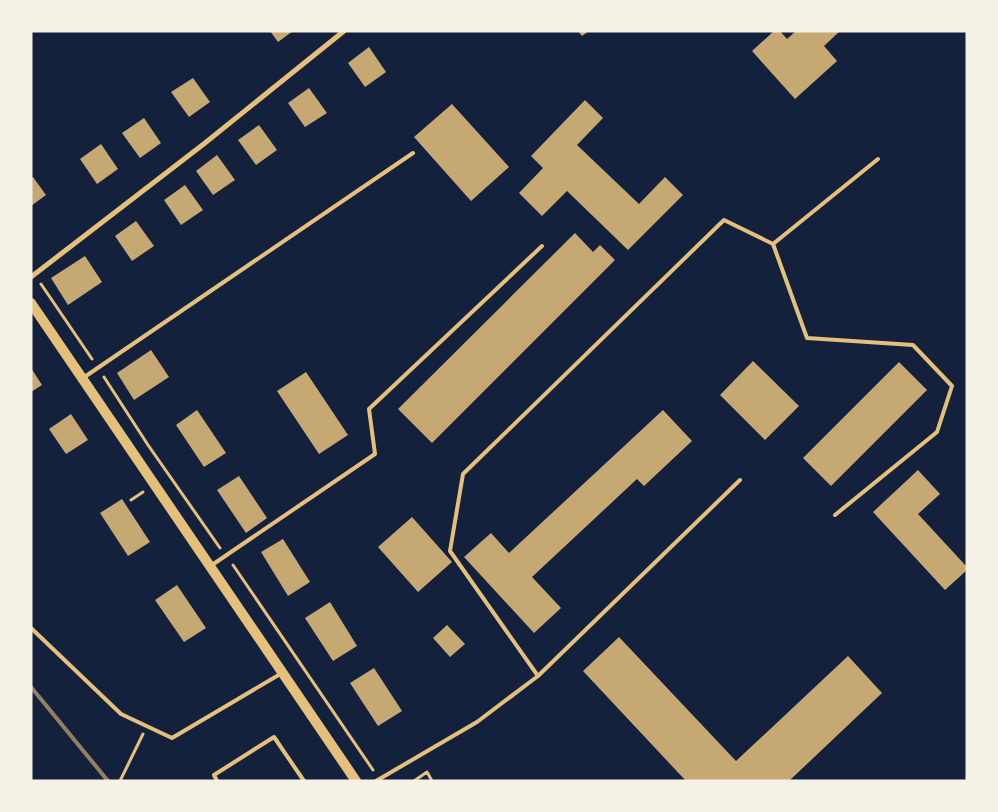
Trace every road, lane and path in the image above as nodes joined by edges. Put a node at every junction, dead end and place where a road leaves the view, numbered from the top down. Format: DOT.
graph roads {
  1 [pos="344,31"];
  2 [pos="413,153"];
  3 [pos="878,159"];
  4 [pos="773,244"];
  5 [pos="542,246"];
  6 [pos="33,276"];
  7 [pos="31,303"];
  8 [pos="98,368"];
  9 [pos="83,378"];
  10 [pos="740,480"];
  11 [pos="836,515"];
  12 [pos="226,556"];
  13 [pos="210,567"];
  14 [pos="31,628"];
  15 [pos="282,673"];
  16 [pos="538,676"];
  17 [pos="147,726"];
  18 [pos="378,780"];
  19 [pos="120,781"];
  20 [pos="217,781"];
  21 [pos="304,781"];
  22 [pos="356,781"];
  23 [pos="414,781"];
  24 [pos="432,781"];
  1 -- 6 [label="street"];
  2 -- 8 [label="lane"];
  3 -- 4 [label="lane"];
  4 -- 11 [label="lane"];
  4 -- 16 [label="lane"];
  5 -- 12 [label="lane"];
  6 -- 8 [label="path"];
  7 -- 9 [label="main road"];
  8 -- 9 [label="lane"];
  8 -- 12 [label="path"];
  9 -- 13 [label="main road"];
  10 -- 16 [label="lane"];
  12 -- 13 [label="lane"];
  12 -- 18 [label="path"];
  13 -- 15 [label="main road"];
  14 -- 17 [label="lane"];
  15 -- 17 [label="lane"];
  15 -- 22 [label="main road"];
  16 -- 18 [label="lane"];
  17 -- 19 [label="path"];
  20 -- 21 [label="lane"];
  23 -- 24 [label="path"];
}
